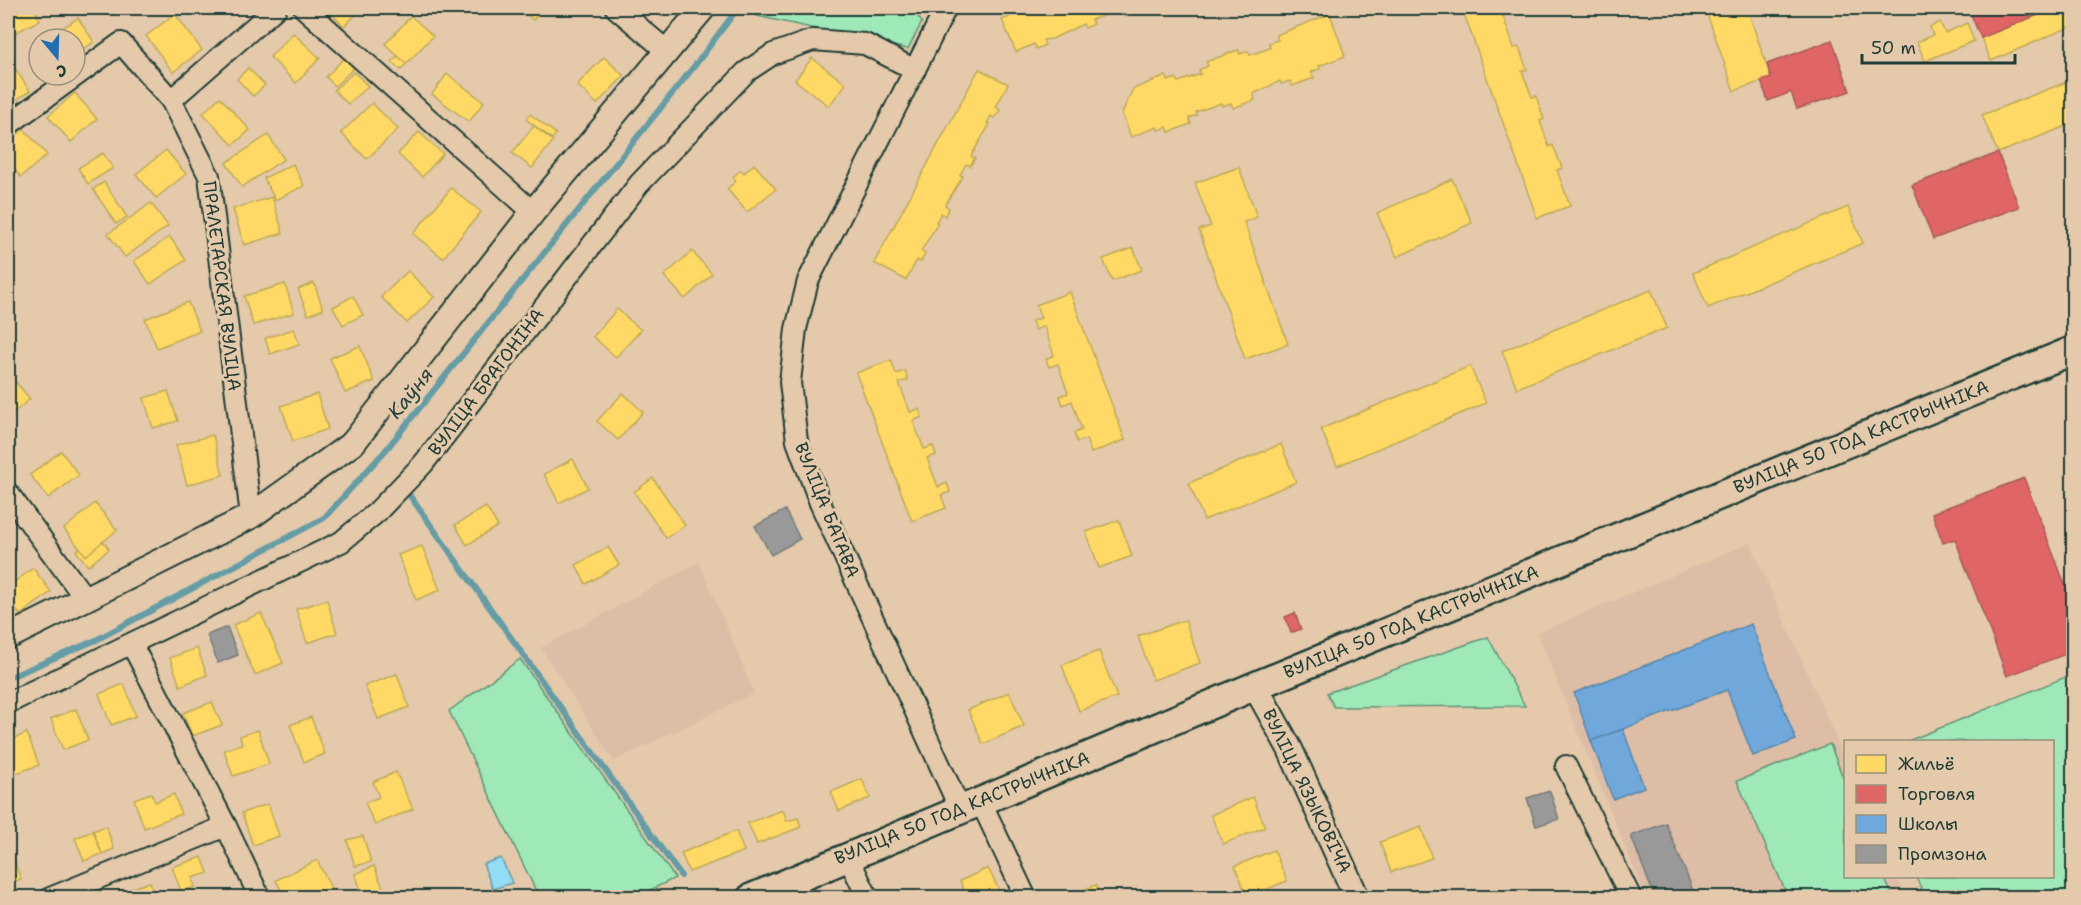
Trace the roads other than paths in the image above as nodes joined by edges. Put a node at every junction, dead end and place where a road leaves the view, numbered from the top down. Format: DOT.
graph roads {
  1 [pos="276,8"];
  2 [pos="304,8"];
  3 [pos="616,8"];
  4 [pos="703,8"];
  5 [pos="946,8"];
  6 [pos="668,52"];
  7 [pos="915,70"];
  8 [pos="171,100"];
  9 [pos="8,125"];
  10 [pos="533,212"];
  11 [pos="2073,350"];
  12 [pos="8,493"];
  13 [pos="251,516"];
  14 [pos="84,597"];
  15 [pos="8,637"];
  16 [pos="132,645"];
  17 [pos="1255,686"];
  18 [pos="8,703"];
  19 [pos="1566,766"];
  20 [pos="971,805"];
  21 [pos="226,826"];
  22 [pos="847,855"];
  23 [pos="50,897"];
  24 [pos="260,897"];
  25 [pos="750,897"];
  26 [pos="868,897"];
  27 [pos="1026,897"];
  28 [pos="1358,897"];
  29 [pos="1631,897"];
  1 -- 8 [label="street"];
  2 -- 10 [label="street"];
  3 -- 6 [label="street"];
  4 -- 6 [label="street"];
  5 -- 7 [label="street, ВУЛІЦА БАТАВА"];
  6 -- 10 [label="street"];
  7 -- 16 [label="street, ВУЛІЦА БРАГОНІНА"];
  7 -- 20 [label="street, ВУЛІЦА БАТАВА"];
  8 -- 9 [label="street, ПРАЛЕТАРСКАЯ ВУЛІЦА"];
  8 -- 13 [label="street, ПРАЛЕТАРСКАЯ ВУЛІЦА"];
  10 -- 13 [label="street"];
  11 -- 17 [label="main road, ВУЛІЦА 50 ГОД КАСТРЫЧНІКА"];
  12 -- 14 [label="street"];
  13 -- 14 [label="street"];
  14 -- 15 [label="street"];
  16 -- 18 [label="street, ВУЛІЦА БРАГОНІНА"];
  16 -- 21 [label="street"];
  17 -- 20 [label="main road, ВУЛІЦА 50 ГОД КАСТРЫЧНІКА"];
  17 -- 28 [label="street, ВУЛІЦА ЯЗЫКОВІЧА"];
  19 -- 29 [label="street"];
  20 -- 22 [label="main road, ВУЛІЦА 50 ГОД КАСТРЫЧНІКА"];
  20 -- 27 [label="street, ВУЛІЦА БАТАВА"];
  21 -- 23 [label="street"];
  21 -- 24 [label="street"];
  22 -- 25 [label="main road, ВУЛІЦА 50 ГОД КАСТРЫЧНІКА"];
  22 -- 26 [label="street"];
}
